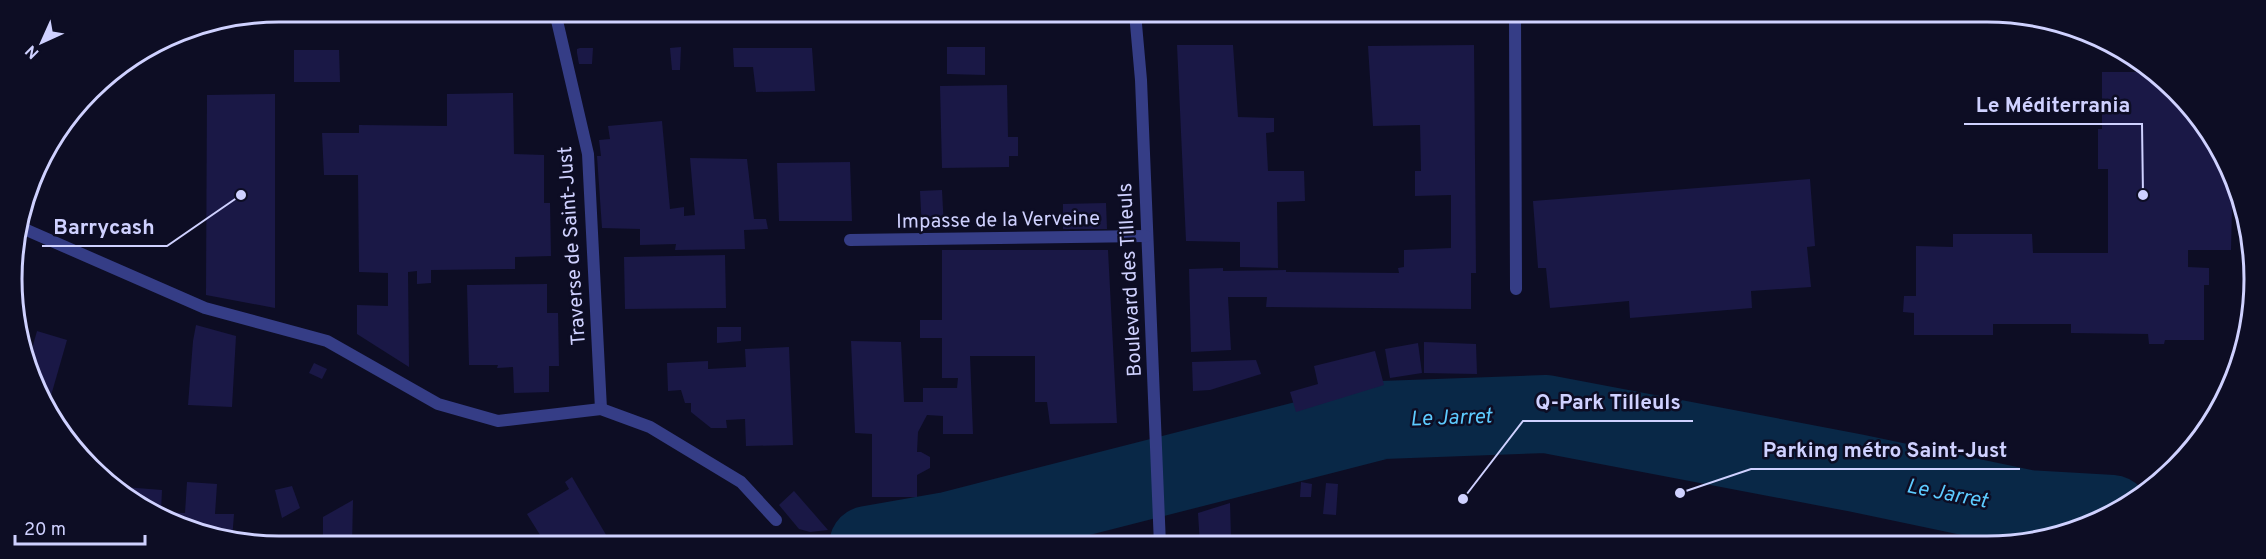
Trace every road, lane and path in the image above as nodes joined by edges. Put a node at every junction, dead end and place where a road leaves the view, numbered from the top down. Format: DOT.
graph roads {
  1 [pos="557,22"];
  2 [pos="1136,22"];
  3 [pos="1515,22"];
  4 [pos="27,230"];
  5 [pos="1146,236"];
  6 [pos="850,240"];
  7 [pos="1516,289"];
  8 [pos="601,409"];
  9 [pos="776,520"];
  10 [pos="1160,536"];
  1 -- 8 [label="street, Traverse de Saint-Just"];
  2 -- 5 [label="street, Boulevard des Tilleuls"];
  3 -- 7 [label="street"];
  4 -- 8 [label="street"];
  5 -- 6 [label="street, Impasse de la Verveine"];
  5 -- 10 [label="street, Boulevard des Tilleuls"];
  8 -- 9 [label="street"];
}
